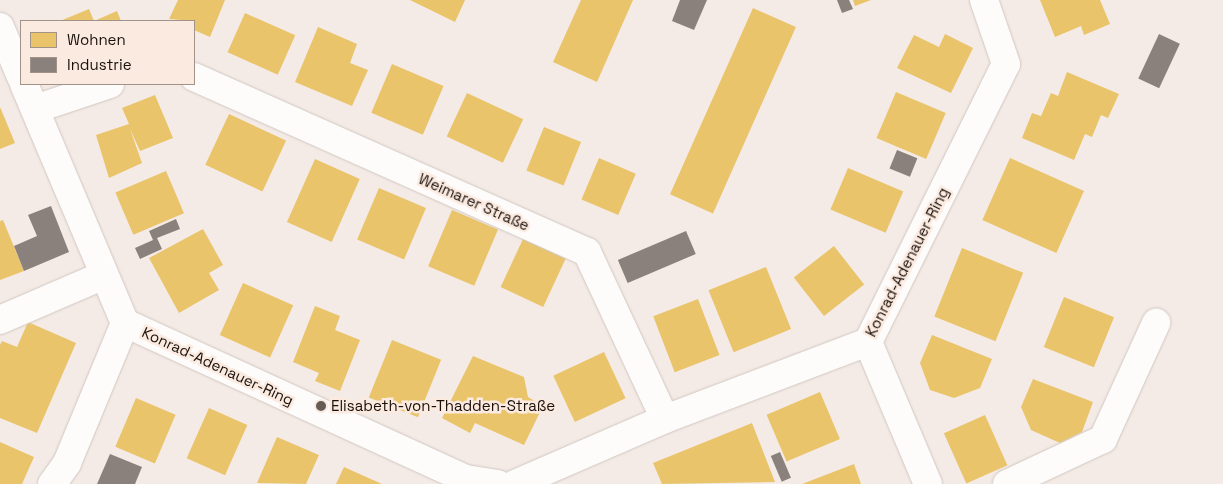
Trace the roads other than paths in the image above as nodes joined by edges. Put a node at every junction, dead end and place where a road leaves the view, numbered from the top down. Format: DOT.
graph roads {
  1 [pos="984,0"];
  2 [pos="0,27"];
  3 [pos="20,75"];
  4 [pos="195,77"];
  5 [pos="24,85"];
  6 [pos="107,85"];
  7 [pos="35,109"];
  8 [pos="104,275"];
  9 [pos="0,320"];
  10 [pos="125,323"];
  11 [pos="1156,323"];
  12 [pos="868,342"];
  13 [pos="665,419"];
  14 [pos="52,484"];
  15 [pos="498,484"];
  16 [pos="515,484"];
  17 [pos="928,484"];
  18 [pos="1007,484"];
  1 -- 12 [label="street, Konrad-Adenauer-Ring"];
  2 -- 3 [label="street"];
  4 -- 13 [label="street, Weimarer Straße"];
  5 -- 7 [label="street, Konrad-Adenauer-Ring"];
  6 -- 7 [label="street"];
  7 -- 8 [label="street, Konrad-Adenauer-Ring"];
  8 -- 9 [label="street"];
  8 -- 10 [label="street, Konrad-Adenauer-Ring"];
  10 -- 14 [label="street"];
  10 -- 15 [label="street, Konrad-Adenauer-Ring"];
  11 -- 18 [label="street"];
  12 -- 13 [label="street, Konrad-Adenauer-Ring"];
  12 -- 17 [label="street"];
  13 -- 16 [label="street, Konrad-Adenauer-Ring"];
}
